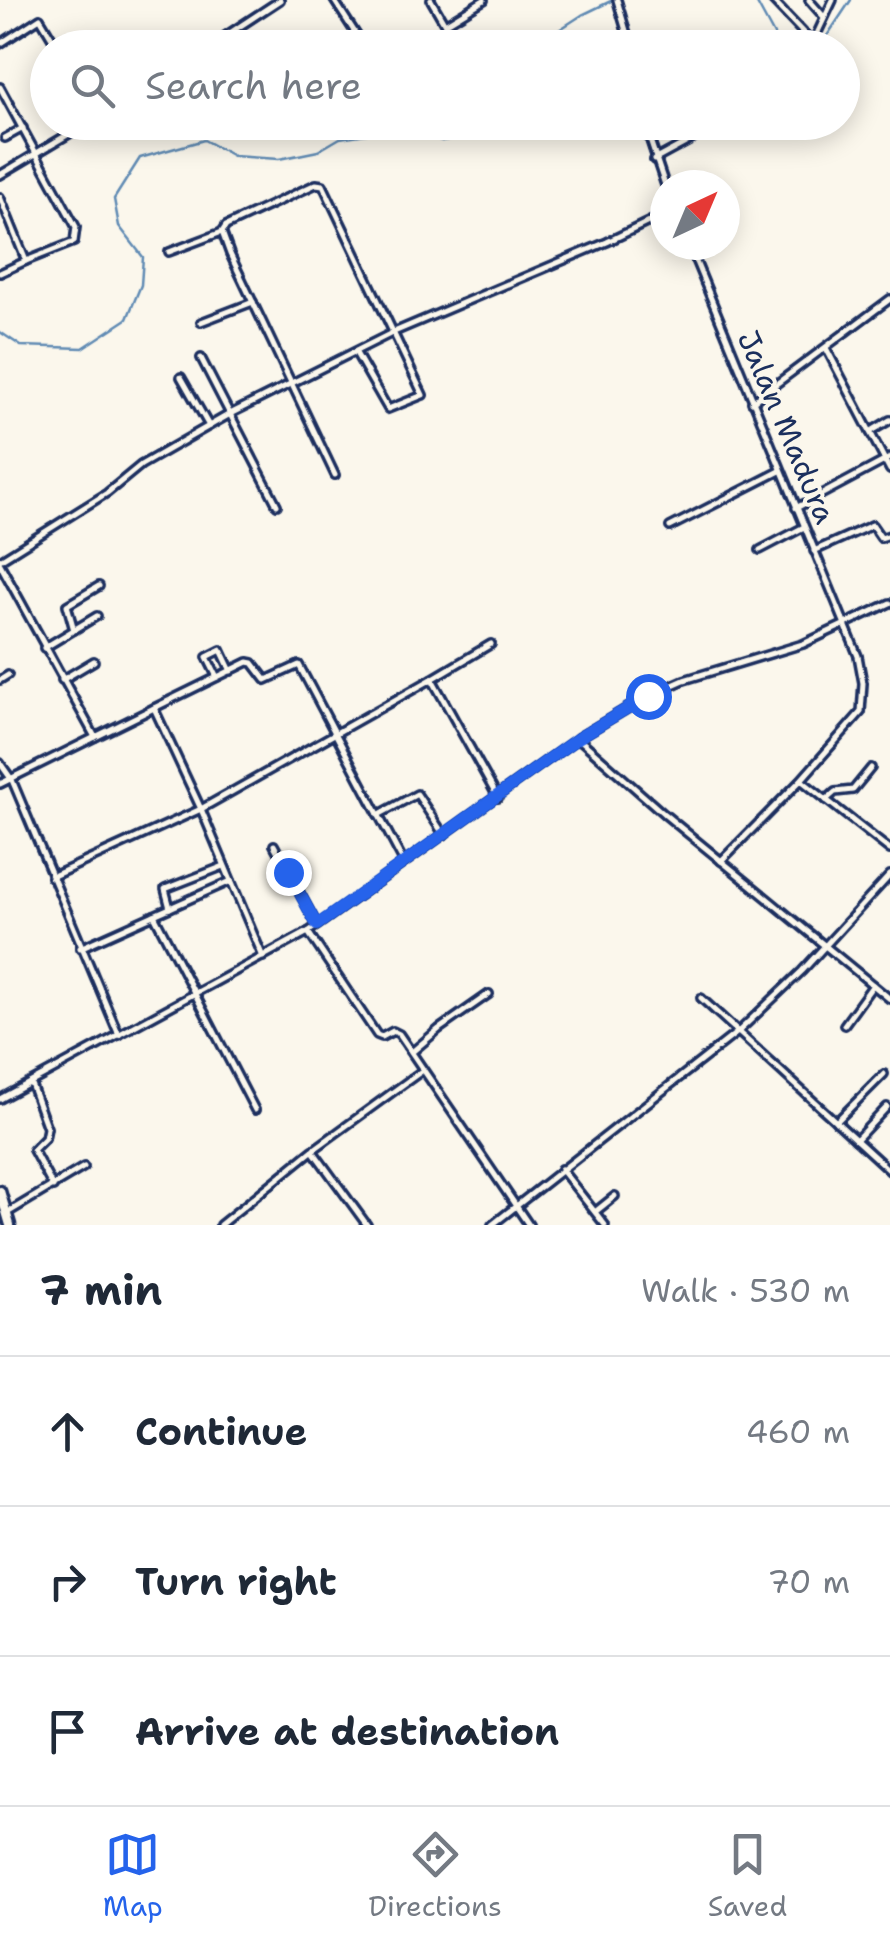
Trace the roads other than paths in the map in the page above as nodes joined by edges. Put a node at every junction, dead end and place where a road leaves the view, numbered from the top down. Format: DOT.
graph roads {
  1 [pos="334,0"];
  2 [pos="430,0"];
  3 [pos="484,0"];
  4 [pos="617,0"];
  5 [pos="772,0"];
  6 [pos="809,0"];
  7 [pos="833,0"];
  8 [pos="275,1"];
  9 [pos="824,17"];
  10 [pos="445,24"];
  11 [pos="47,30"];
  12 [pos="233,30"];
  13 [pos="353,30"];
  14 [pos="449,30"];
  15 [pos="626,30"];
  16 [pos="800,30"];
  17 [pos="818,30"];
  18 [pos="0,44"];
  19 [pos="0,87"];
  20 [pos="2,95"];
  21 [pos="24,128"];
  22 [pos="5,138"];
  23 [pos="30,138"];
  24 [pos="31,140"];
  25 [pos="61,140"];
  26 [pos="648,140"];
  27 [pos="691,140"];
  28 [pos="39,154"];
  29 [pos="654,160"];
  30 [pos="658,170"];
  31 [pos="0,174"];
  32 [pos="0,198"];
  33 [pos="650,221"];
  34 [pos="222,232"];
  35 [pos="169,252"];
  36 [pos="695,260"];
  37 [pos="26,261"];
  38 [pos="0,273"];
  39 [pos="890,298"];
  40 [pos="253,302"];
  41 [pos="200,322"];
  42 [pos="394,332"];
  43 [pos="826,348"];
  44 [pos="356,353"];
  45 [pos="201,358"];
  46 [pos="181,377"];
  47 [pos="291,384"];
  48 [pos="752,402"];
  49 [pos="230,414"];
  50 [pos="890,420"];
  51 [pos="210,427"];
  52 [pos="870,432"];
  53 [pos="888,459"];
  54 [pos="780,470"];
  55 [pos="890,470"];
  56 [pos="335,475"];
  57 [pos="277,505"];
  58 [pos="796,508"];
  59 [pos="670,527"];
  60 [pos="804,527"];
  61 [pos="890,534"];
  62 [pos="760,550"];
  63 [pos="814,550"];
  64 [pos="0,562"];
  65 [pos="100,586"];
  66 [pos="890,603"];
  67 [pos="98,616"];
  68 [pos="846,624"];
  69 [pos="74,630"];
  70 [pos="491,644"];
  71 [pos="44,648"];
  72 [pos="94,662"];
  73 [pos="231,671"];
  74 [pos="8,675"];
  75 [pos="217,678"];
  76 [pos="0,680"];
  77 [pos="62,680"];
  78 [pos="432,680"];
  79 [pos="154,708"];
  80 [pos="336,731"];
  81 [pos="95,737"];
  82 [pos="578,738"];
  83 [pos="0,763"];
  84 [pos="871,768"];
  85 [pos="12,780"];
  86 [pos="801,780"];
  87 [pos="0,784"];
  88 [pos="498,798"];
  89 [pos="826,800"];
  90 [pos="201,809"];
  91 [pos="378,815"];
  92 [pos="444,835"];
  93 [pos="274,845"];
  94 [pos="890,850"];
  95 [pos="721,861"];
  96 [pos="404,863"];
  97 [pos="224,866"];
  98 [pos="890,874"];
  99 [pos="51,877"];
  100 [pos="231,881"];
  101 [pos="170,908"];
  102 [pos="154,915"];
  103 [pos="317,925"];
  104 [pos="308,932"];
  105 [pos="825,946"];
  106 [pos="80,948"];
  107 [pos="263,958"];
  108 [pos="874,986"];
  109 [pos="490,994"];
  110 [pos="194,996"];
  111 [pos="701,998"];
  112 [pos="890,999"];
  113 [pos="844,1025"];
  114 [pos="739,1031"];
  115 [pos="119,1036"];
  116 [pos="412,1052"];
  117 [pos="423,1070"];
  118 [pos="884,1074"];
  119 [pos="31,1084"];
  120 [pos="0,1100"];
  121 [pos="887,1107"];
  122 [pos="255,1110"];
  123 [pos="836,1122"];
  124 [pos="856,1140"];
  125 [pos="312,1150"];
  126 [pos="84,1168"];
  127 [pos="561,1170"];
  128 [pos="890,1171"];
  129 [pos="53,1187"];
  130 [pos="0,1192"];
  131 [pos="616,1196"];
  132 [pos="516,1205"];
  133 [pos="595,1212"];
  134 [pos="7,1213"];
  135 [pos="10,1225"];
  136 [pos="220,1225"];
  137 [pos="367,1225"];
  138 [pos="492,1225"];
  139 [pos="529,1225"];
  140 [pos="606,1225"];
  1 -- 13 [label="street"];
  2 -- 10 [label="street"];
  3 -- 10 [label="street"];
  4 -- 15 [label="street"];
  5 -- 16 [label="street"];
  6 -- 9 [label="street"];
  7 -- 9 [label="street"];
  8 -- 12 [label="street"];
  9 -- 17 [label="street"];
  10 -- 14 [label="street"];
  11 -- 18 [label="street"];
  19 -- 20 [label="street"];
  20 -- 21 [label="street"];
  21 -- 22 [label="street"];
  21 -- 23 [label="street"];
  24 -- 28 [label="street"];
  25 -- 28 [label="street"];
  26 -- 29 [label="street"];
  27 -- 29 [label="street"];
  28 -- 31 [label="street"];
  28 -- 37 [label="street"];
  29 -- 30 [label="street"];
  32 -- 37 [label="street"];
  33 -- 42 [label="street"];
  34 -- 35 [label="street"];
  34 -- 40 [label="street"];
  34 -- 42 [label="street"];
  36 -- 48 [label="street, Jalan Madura"];
  37 -- 38 [label="street"];
  39 -- 43 [label="street"];
  40 -- 41 [label="street"];
  40 -- 47 [label="street"];
  42 -- 44 [label="street"];
  42 -- 44 [label="street"];
  43 -- 48 [label="street"];
  43 -- 52 [label="street"];
  44 -- 47 [label="street"];
  45 -- 49 [label="street"];
  46 -- 51 [label="street"];
  47 -- 49 [label="street"];
  47 -- 56 [label="street"];
  48 -- 54 [label="street, Jalan Madura"];
  49 -- 51 [label="street"];
  49 -- 57 [label="street"];
  50 -- 52 [label="street"];
  51 -- 64 [label="street"];
  52 -- 53 [label="street"];
  53 -- 55 [label="street"];
  53 -- 58 [label="street"];
  54 -- 58 [label="street, Jalan Madura"];
  54 -- 59 [label="street"];
  58 -- 60 [label="street, Jalan Madura"];
  60 -- 62 [label="street"];
  60 -- 63 [label="street, Jalan Madura"];
  61 -- 63 [label="street"];
  63 -- 68 [label="street, Jalan Madura"];
  64 -- 71 [label="street"];
  65 -- 69 [label="street"];
  66 -- 68 [label="street"];
  67 -- 69 [label="street"];
  68 -- 82 [label="street"];
  68 -- 86 [label="street, Jalan Madura"];
  69 -- 71 [label="street"];
  70 -- 78 [label="street"];
  71 -- 77 [label="street"];
  72 -- 77 [label="street"];
  73 -- 75 [label="street"];
  73 -- 75 [label="street"];
  73 -- 80 [label="street"];
  74 -- 76 [label="street"];
  75 -- 79 [label="street"];
  77 -- 81 [label="street"];
  78 -- 80 [label="street"];
  78 -- 88 [label="street"];
  79 -- 81 [label="street"];
  79 -- 90 [label="street"];
  80 -- 90 [label="street"];
  80 -- 91 [label="street"];
  81 -- 85 [label="street"];
  82 -- 88 [label="street"];
  82 -- 95 [label="street"];
  83 -- 85 [label="street"];
  84 -- 89 [label="street"];
  85 -- 87 [label="street"];
  85 -- 99 [label="street"];
  86 -- 89 [label="street"];
  86 -- 95 [label="street"];
  88 -- 92 [label="street"];
  89 -- 94 [label="street"];
  90 -- 97 [label="street"];
  90 -- 99 [label="street"];
  91 -- 92 [label="street"];
  91 -- 96 [label="street"];
  92 -- 96 [label="street"];
  93 -- 103 [label="street"];
  95 -- 105 [label="street"];
  96 -- 103 [label="street"];
  97 -- 100 [label="street"];
  97 -- 101 [label="street"];
  98 -- 105 [label="street"];
  99 -- 106 [label="street"];
  100 -- 101 [label="street"];
  100 -- 107 [label="street"];
  101 -- 102 [label="street"];
  102 -- 106 [label="street"];
  102 -- 110 [label="street"];
  103 -- 104 [label="street"];
  104 -- 107 [label="street"];
  104 -- 116 [label="street"];
  105 -- 108 [label="street"];
  105 -- 114 [label="street"];
  106 -- 115 [label="street"];
  107 -- 110 [label="street"];
  108 -- 112 [label="street"];
  108 -- 113 [label="street"];
  109 -- 116 [label="street"];
  110 -- 115 [label="street"];
  110 -- 122 [label="street"];
  111 -- 114 [label="street"];
  114 -- 123 [label="street"];
  114 -- 127 [label="street"];
  115 -- 119 [label="street"];
  116 -- 117 [label="street"];
  117 -- 125 [label="street"];
  117 -- 132 [label="street"];
  118 -- 123 [label="street"];
  119 -- 120 [label="street"];
  119 -- 129 [label="street"];
  121 -- 124 [label="street"];
  123 -- 124 [label="street"];
  124 -- 128 [label="street"];
  125 -- 136 [label="street"];
  125 -- 137 [label="street"];
  126 -- 129 [label="street"];
  127 -- 132 [label="street"];
  127 -- 133 [label="street"];
  129 -- 134 [label="street"];
  130 -- 134 [label="main road"];
  131 -- 133 [label="street"];
  132 -- 138 [label="street"];
  132 -- 139 [label="street"];
  133 -- 140 [label="street"];
  134 -- 135 [label="main road"];
}
